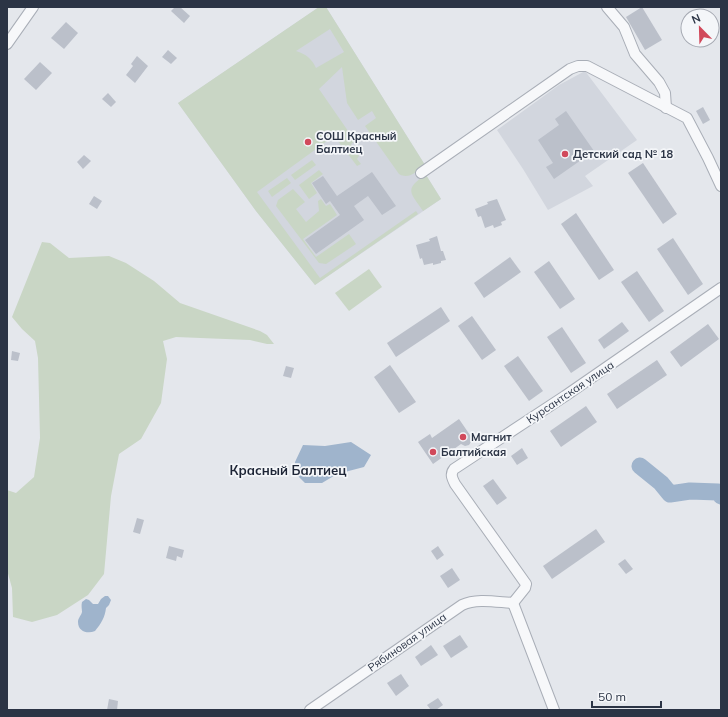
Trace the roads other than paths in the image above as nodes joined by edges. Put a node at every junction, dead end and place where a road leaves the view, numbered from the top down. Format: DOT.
graph roads {
  1 [pos="33,7"];
  2 [pos="608,7"];
  3 [pos="7,44"];
  4 [pos="666,108"];
  5 [pos="421,173"];
  6 [pos="721,186"];
  7 [pos="721,288"];
  8 [pos="513,603"];
  9 [pos="310,710"];
  10 [pos="554,710"];
  1 -- 3 [label="street"];
  2 -- 4 [label="street"];
  4 -- 5 [label="street"];
  4 -- 6 [label="street"];
  7 -- 8 [label="street, Курсантская улица"];
  8 -- 9 [label="street, Рябиновая улица"];
  8 -- 10 [label="street"];
}
